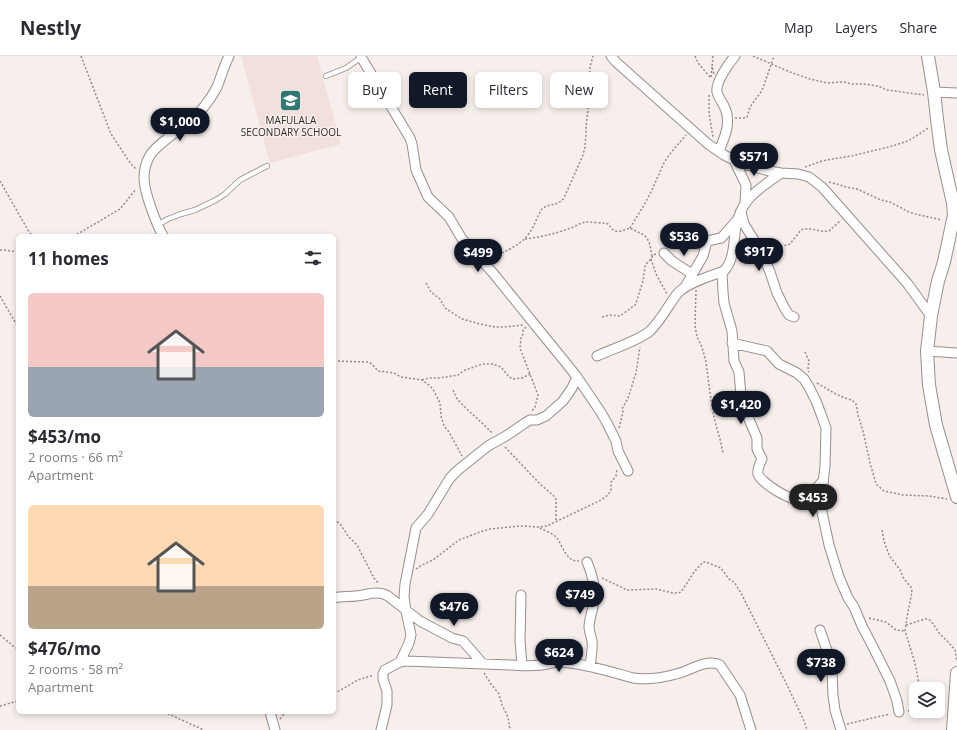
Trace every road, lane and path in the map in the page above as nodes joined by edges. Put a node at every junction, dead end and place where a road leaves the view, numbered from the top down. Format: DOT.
graph roads {
  1 [pos="81,56"];
  2 [pos="229,56"];
  3 [pos="362,56"];
  4 [pos="594,56"];
  5 [pos="611,56"];
  6 [pos="695,56"];
  7 [pos="713,56"];
  8 [pos="735,56"];
  9 [pos="753,56"];
  10 [pos="774,56"];
  11 [pos="928,56"];
  12 [pos="772,64"];
  13 [pos="712,68"];
  14 [pos="326,76"];
  15 [pos="715,76"];
  16 [pos="711,77"];
  17 [pos="710,83"];
  18 [pos="934,92"];
  19 [pos="709,93"];
  20 [pos="957,93"];
  21 [pos="728,116"];
  22 [pos="937,119"];
  23 [pos="691,129"];
  24 [pos="716,149"];
  25 [pos="734,160"];
  26 [pos="267,166"];
  27 [pos="781,174"];
  28 [pos="800,175"];
  29 [pos="144,178"];
  30 [pos="813,180"];
  31 [pos="0,181"];
  32 [pos="746,202"];
  33 [pos="740,215"];
  34 [pos="954,215"];
  35 [pos="849,218"];
  36 [pos="157,225"];
  37 [pos="630,228"];
  38 [pos="31,234"];
  39 [pos="77,234"];
  40 [pos="162,234"];
  41 [pos="524,239"];
  42 [pos="0,250"];
  43 [pos="16,252"];
  44 [pos="664,253"];
  45 [pos="762,253"];
  46 [pos="652,256"];
  47 [pos="651,259"];
  48 [pos="483,262"];
  49 [pos="722,272"];
  50 [pos="695,278"];
  51 [pos="426,283"];
  52 [pos="0,296"];
  53 [pos="672,302"];
  54 [pos="931,316"];
  55 [pos="602,317"];
  56 [pos="794,317"];
  57 [pos="16,324"];
  58 [pos="643,336"];
  59 [pos="732,343"];
  60 [pos="927,351"];
  61 [pos="805,352"];
  62 [pos="957,353"];
  63 [pos="598,356"];
  64 [pos="336,361"];
  65 [pos="530,374"];
  66 [pos="811,375"];
  67 [pos="577,377"];
  68 [pos="422,380"];
  69 [pos="815,382"];
  70 [pos="452,390"];
  71 [pos="528,421"];
  72 [pos="499,440"];
  73 [pos="616,441"];
  74 [pos="618,451"];
  75 [pos="723,453"];
  76 [pos="466,463"];
  77 [pos="628,471"];
  78 [pos="823,481"];
  79 [pos="954,499"];
  80 [pos="336,521"];
  81 [pos="556,522"];
  82 [pos="539,527"];
  83 [pos="882,530"];
  84 [pos="587,562"];
  85 [pos="591,572"];
  86 [pos="406,578"];
  87 [pos="521,596"];
  88 [pos="336,598"];
  89 [pos="391,598"];
  90 [pos="406,611"];
  91 [pos="858,617"];
  92 [pos="906,625"];
  93 [pos="820,630"];
  94 [pos="905,631"];
  95 [pos="0,635"];
  96 [pos="16,648"];
  97 [pos="400,662"];
  98 [pos="957,662"];
  99 [pos="481,664"];
  100 [pos="522,666"];
  101 [pos="590,666"];
  102 [pos="385,670"];
  103 [pos="957,673"];
  104 [pos="919,682"];
  105 [pos="336,692"];
  106 [pos="16,702"];
  107 [pos="0,706"];
  108 [pos="909,710"];
  109 [pos="899,712"];
  110 [pos="168,714"];
  111 [pos="271,714"];
  112 [pos="840,728"];
  113 [pos="204,730"];
  114 [pos="275,730"];
  115 [pos="381,730"];
  116 [pos="510,730"];
  117 [pos="751,730"];
  118 [pos="807,730"];
  119 [pos="953,730"];
  1 -- 29 [label="path"];
  2 -- 29 [label="street"];
  3 -- 14 [label="lane"];
  3 -- 48 [label="street"];
  4 -- 41 [label="path"];
  5 -- 23 [label="street"];
  6 -- 16 [label="path"];
  7 -- 13 [label="path"];
  8 -- 21 [label="street"];
  9 -- 12 [label="path"];
  10 -- 12 [label="path"];
  11 -- 18 [label="street"];
  12 -- 18 [label="path"];
  12 -- 21 [label="path"];
  13 -- 15 [label="path"];
  13 -- 16 [label="path"];
  16 -- 17 [label="path"];
  18 -- 20 [label="street"];
  18 -- 22 [label="street"];
  19 -- 24 [label="path"];
  21 -- 24 [label="street"];
  22 -- 28 [label="path"];
  22 -- 34 [label="street"];
  23 -- 24 [label="street"];
  23 -- 37 [label="path"];
  24 -- 25 [label="street"];
  25 -- 27 [label="street"];
  25 -- 32 [label="street"];
  26 -- 36 [label="lane"];
  27 -- 28 [label="street"];
  27 -- 32 [label="street"];
  28 -- 30 [label="street"];
  29 -- 36 [label="street"];
  29 -- 39 [label="path"];
  30 -- 34 [label="path"];
  30 -- 35 [label="street"];
  31 -- 38 [label="path"];
  32 -- 33 [label="street"];
  33 -- 45 [label="street"];
  33 -- 49 [label="street"];
  33 -- 50 [label="street"];
  34 -- 54 [label="street"];
  35 -- 45 [label="path"];
  35 -- 54 [label="street"];
  36 -- 40 [label="street"];
  37 -- 41 [label="path"];
  37 -- 46 [label="path"];
  41 -- 48 [label="path"];
  42 -- 43 [label="path"];
  44 -- 46 [label="path"];
  44 -- 50 [label="street"];
  45 -- 56 [label="street"];
  46 -- 47 [label="path"];
  47 -- 53 [label="path"];
  47 -- 55 [label="path"];
  48 -- 67 [label="street"];
  49 -- 50 [label="street"];
  49 -- 59 [label="street"];
  50 -- 53 [label="street"];
  50 -- 75 [label="path"];
  51 -- 65 [label="path"];
  52 -- 57 [label="path"];
  53 -- 58 [label="street"];
  54 -- 60 [label="street"];
  58 -- 63 [label="street"];
  58 -- 73 [label="path"];
  59 -- 78 [label="street"];
  59 -- 78 [label="street"];
  60 -- 62 [label="street"];
  60 -- 79 [label="street"];
  61 -- 66 [label="path"];
  64 -- 68 [label="path"];
  65 -- 68 [label="path"];
  65 -- 71 [label="path"];
  67 -- 71 [label="street"];
  67 -- 73 [label="street"];
  68 -- 76 [label="path"];
  69 -- 79 [label="path"];
  70 -- 72 [label="path"];
  71 -- 72 [label="street"];
  72 -- 76 [label="street"];
  72 -- 81 [label="path"];
  73 -- 74 [label="street"];
  74 -- 77 [label="street"];
  74 -- 81 [label="path"];
  76 -- 86 [label="street"];
  78 -- 91 [label="street"];
  80 -- 89 [label="path"];
  81 -- 82 [label="path"];
  82 -- 84 [label="path"];
  82 -- 86 [label="path"];
  83 -- 92 [label="path"];
  84 -- 85 [label="street"];
  85 -- 101 [label="street"];
  85 -- 118 [label="path"];
  86 -- 90 [label="street"];
  87 -- 100 [label="street"];
  88 -- 89 [label="street"];
  89 -- 90 [label="street"];
  90 -- 97 [label="street"];
  90 -- 99 [label="street"];
  91 -- 94 [label="path"];
  91 -- 109 [label="street"];
  92 -- 94 [label="path"];
  92 -- 98 [label="path"];
  93 -- 112 [label="street"];
  94 -- 104 [label="path"];
  95 -- 96 [label="path"];
  97 -- 99 [label="street"];
  97 -- 102 [label="street"];
  99 -- 100 [label="street"];
  99 -- 116 [label="path"];
  100 -- 101 [label="street"];
  101 -- 117 [label="street"];
  102 -- 105 [label="path"];
  102 -- 115 [label="street"];
  103 -- 119 [label="street"];
  106 -- 107 [label="path"];
  108 -- 109 [label="path"];
  109 -- 112 [label="path"];
  110 -- 113 [label="path"];
  111 -- 114 [label="street"];
}
